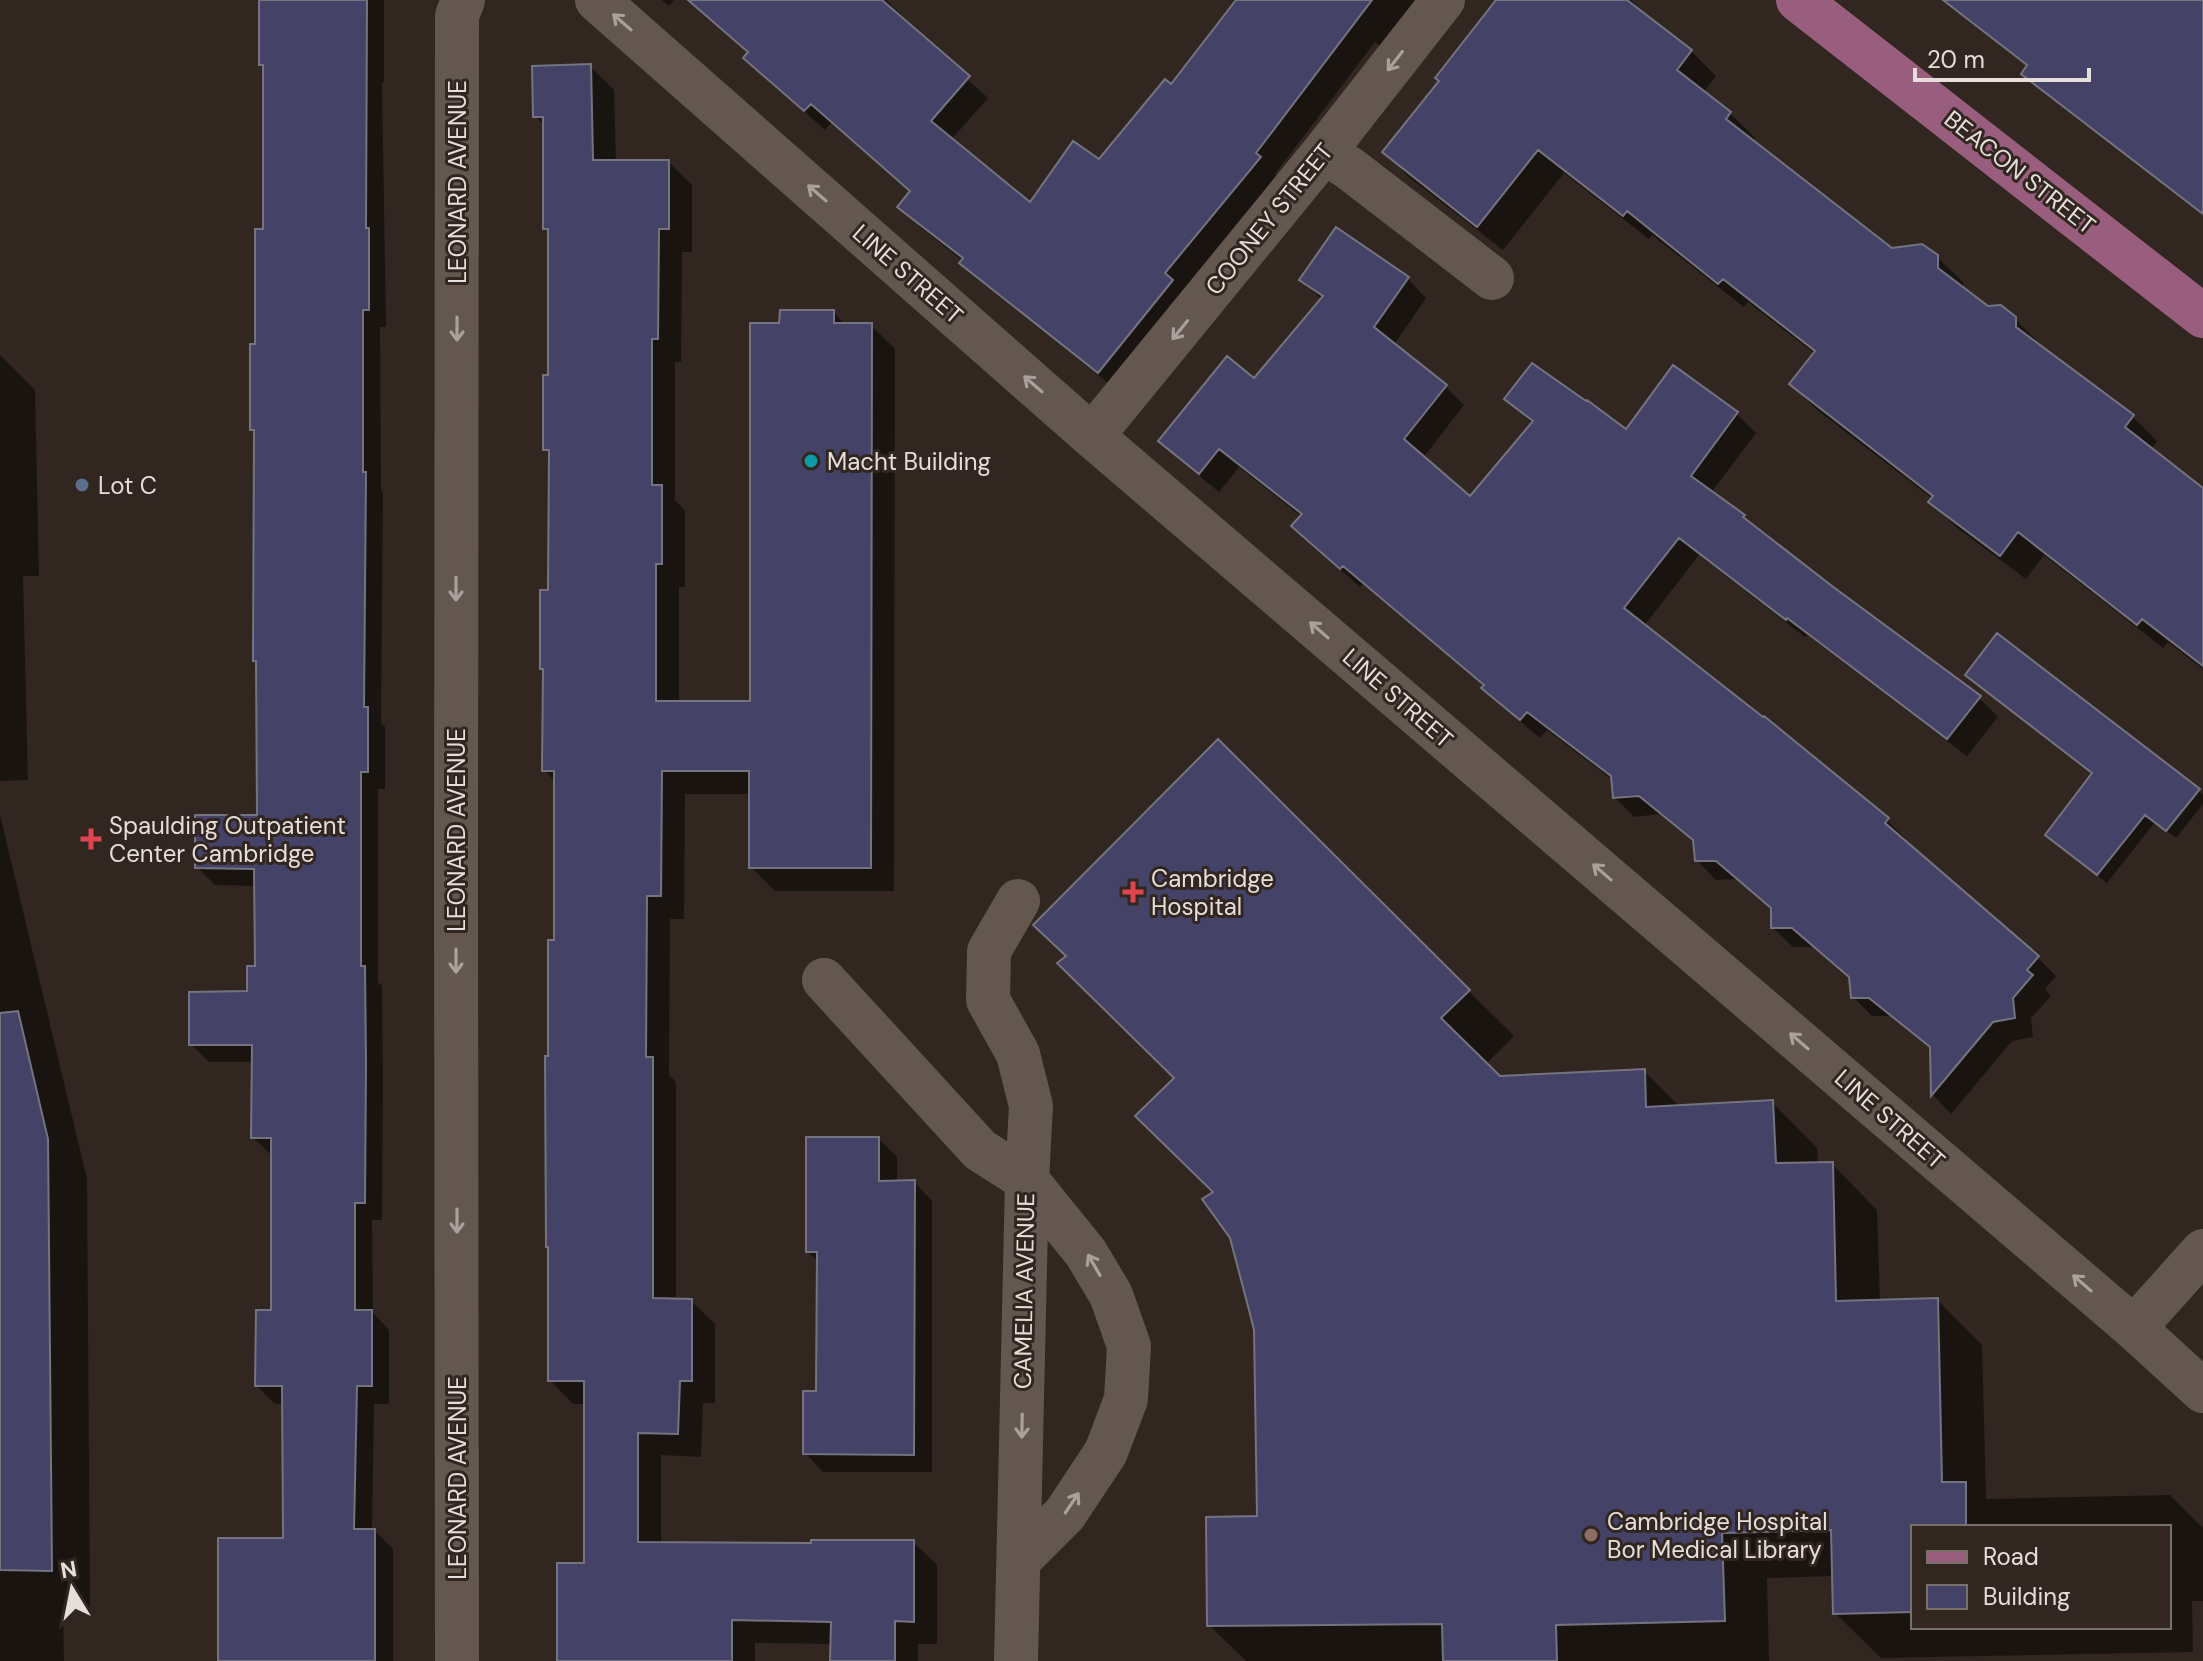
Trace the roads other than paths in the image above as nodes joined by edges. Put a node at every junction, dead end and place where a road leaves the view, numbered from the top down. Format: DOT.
graph roads {
  1 [pos="463,0"];
  2 [pos="597,0"];
  3 [pos="1443,0"];
  4 [pos="1798,0"];
  5 [pos="1324,152"];
  6 [pos="1492,278"];
  7 [pos="2203,316"];
  8 [pos="1092,436"];
  9 [pos="1018,901"];
  10 [pos="824,980"];
  11 [pos="1027,1180"];
  12 [pos="2203,1251"];
  13 [pos="2134,1328"];
  14 [pos="2203,1391"];
  15 [pos="1019,1560"];
  16 [pos="457,1661"];
  17 [pos="1016,1661"];
  1 -- 16 [label="street, LEONARD AVENUE, one-way"];
  8 -- 2 [label="street, LINE STREET, one-way"];
  3 -- 5 [label="street, COONEY STREET, one-way"];
  4 -- 7 [label="main road, BEACON STREET"];
  5 -- 6 [label="street"];
  5 -- 8 [label="street, COONEY STREET, one-way"];
  13 -- 8 [label="street, LINE STREET, one-way"];
  9 -- 11 [label="street"];
  10 -- 11 [label="street"];
  11 -- 15 [label="street, CAMELIA AVENUE, one-way"];
  15 -- 11 [label="street, CAMELIA AVENUE, one-way"];
  12 -- 13 [label="street"];
  13 -- 14 [label="street, LINE STREET"];
  15 -- 17 [label="street, CAMELIA AVENUE"];
}
